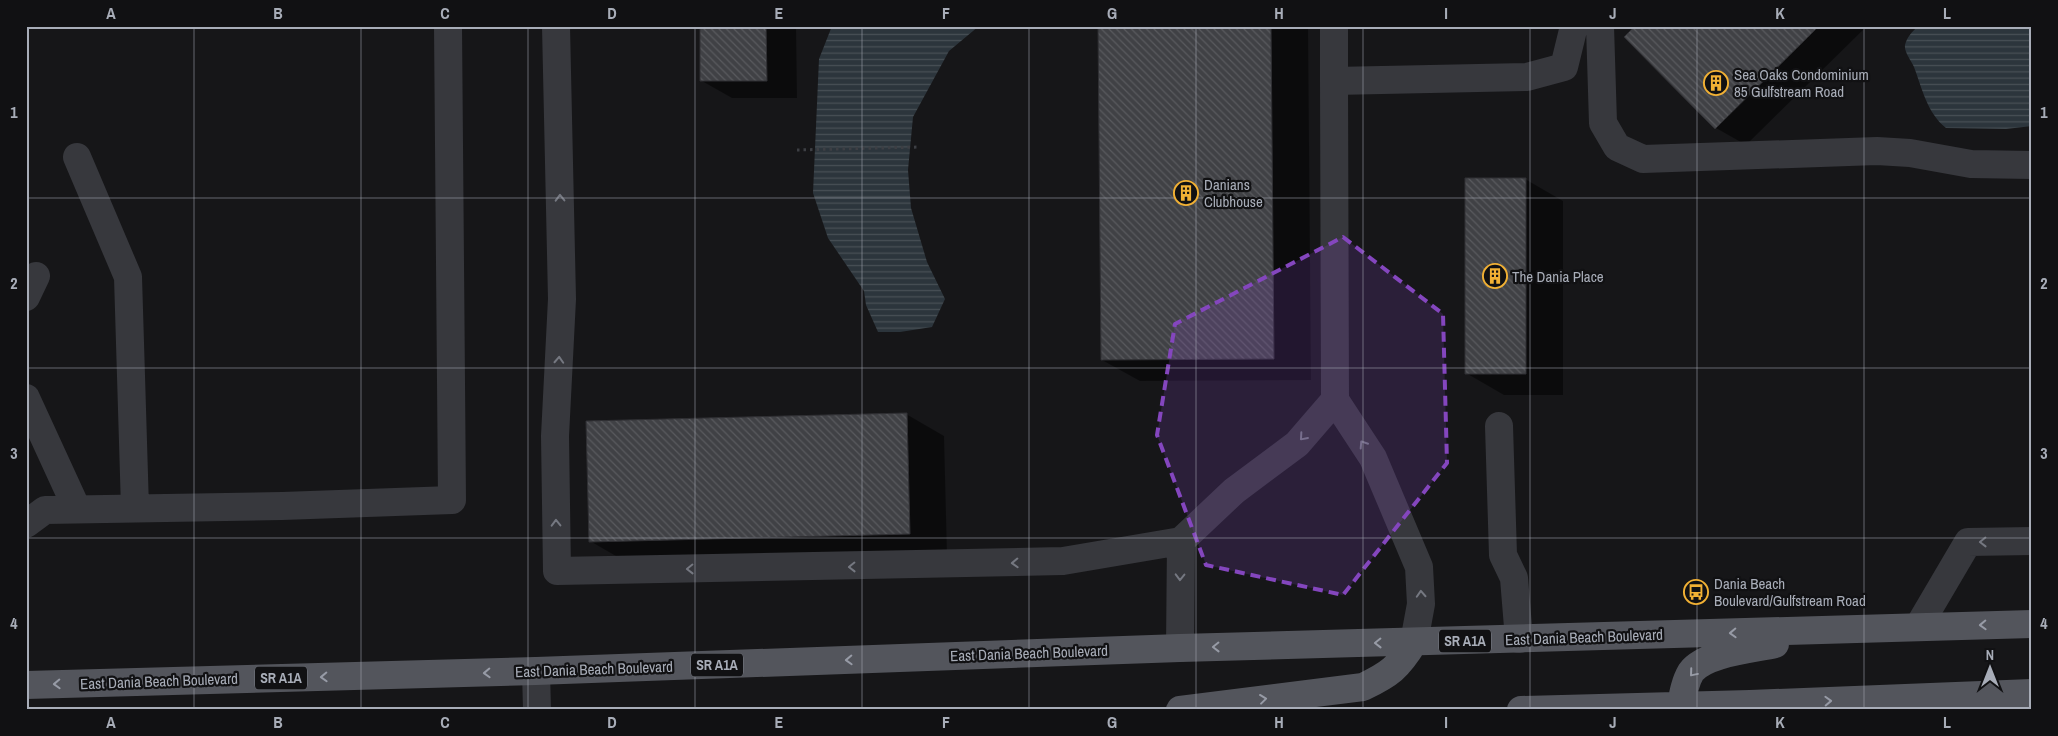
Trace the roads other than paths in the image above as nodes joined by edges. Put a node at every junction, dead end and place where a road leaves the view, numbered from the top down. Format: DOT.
graph roads {
  1 [pos="448,26"];
  2 [pos="556,26"];
  3 [pos="1334,26"];
  4 [pos="1574,26"];
  5 [pos="1600,26"];
  6 [pos="1334,81"];
  7 [pos="77,157"];
  8 [pos="2032,165"];
  9 [pos="26,398"];
  10 [pos="1335,400"];
  11 [pos="1499,426"];
  12 [pos="135,508"];
  13 [pos="77,509"];
  14 [pos="26,524"];
  15 [pos="1181,540"];
  16 [pos="2032,541"];
  17 [pos="2032,624"];
  18 [pos="1918,627"];
  19 [pos="1838,630"];
  20 [pos="1519,639"];
  21 [pos="1414,642"];
  22 [pos="1180,648"];
  23 [pos="536,671"];
  24 [pos="26,685"];
  25 [pos="2032,693"];
  26 [pos="1991,702"];
  27 [pos="1680,705"];
  28 [pos="1750,707"];
  29 [pos="537,710"];
  30 [pos="1180,710"];
  31 [pos="1521,710"];
  1 -- 12 [label="street"];
  15 -- 2 [label="street, one-way"];
  3 -- 6 [label="street"];
  4 -- 6 [label="street"];
  5 -- 8 [label="street"];
  6 -- 10 [label="street"];
  7 -- 12 [label="street"];
  9 -- 13 [label="street"];
  10 -- 15 [label="street, one-way"];
  21 -- 10 [label="street, one-way"];
  11 -- 20 [label="street"];
  12 -- 13 [label="street"];
  13 -- 14 [label="street"];
  15 -- 22 [label="street, one-way"];
  16 -- 18 [label="street, one-way"];
  17 -- 18 [label="main road, East Dania Beach Boulevard / SR A1A, one-way"];
  18 -- 19 [label="main road, East Dania Beach Boulevard / SR A1A"];
  19 -- 20 [label="main road, East Dania Beach Boulevard / SR A1A, one-way"];
  19 -- 27 [label="main road, one-way"];
  20 -- 21 [label="main road, East Dania Beach Boulevard / SR A1A"];
  21 -- 22 [label="main road, East Dania Beach Boulevard / SR A1A, one-way"];
  30 -- 21 [label="main road, one-way"];
  22 -- 23 [label="main road, East Dania Beach Boulevard / SR A1A, one-way"];
  23 -- 24 [label="main road, East Dania Beach Boulevard / SR A1A, one-way"];
  23 -- 29 [label="street"];
  25 -- 26 [label="main road"];
  28 -- 26 [label="main road, one-way"];
  27 -- 28 [label="main road"];
  27 -- 31 [label="main road"];
}
